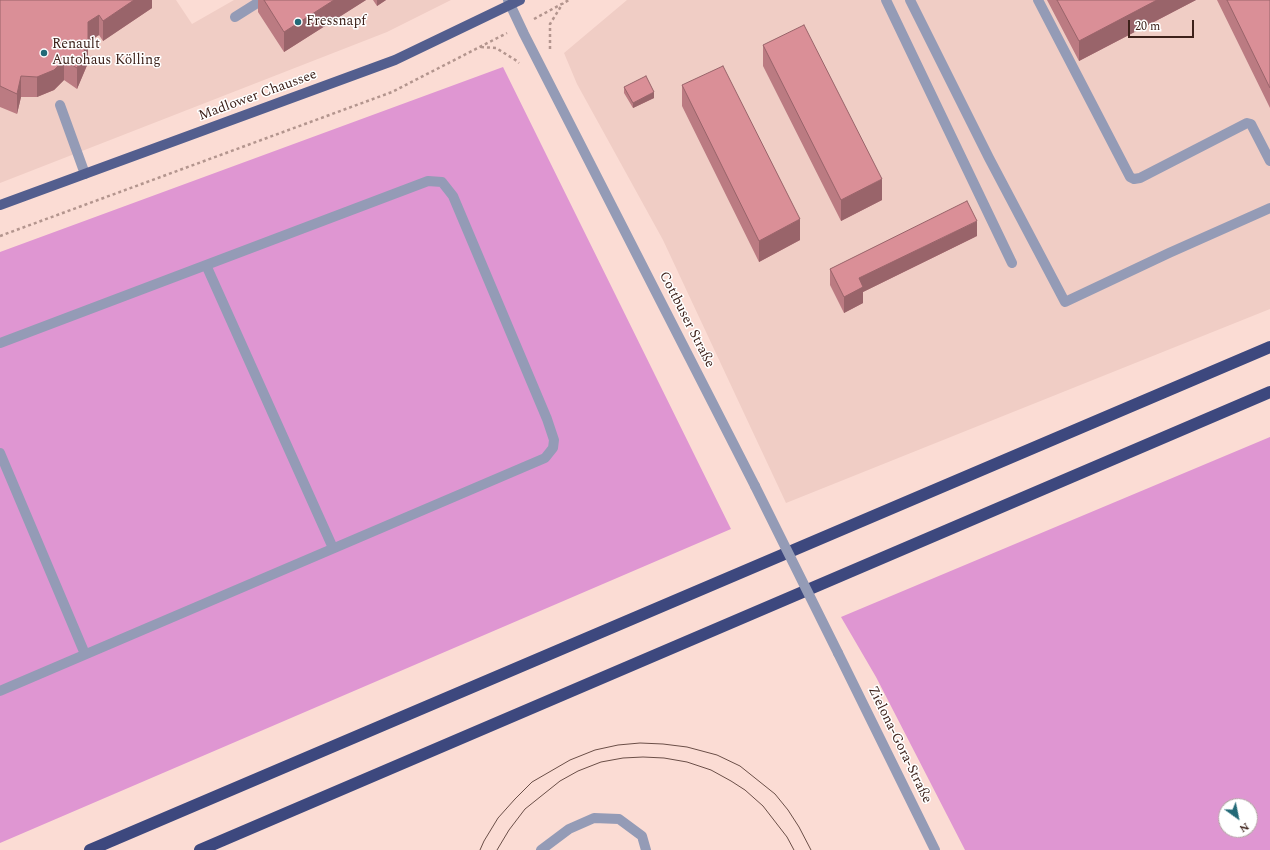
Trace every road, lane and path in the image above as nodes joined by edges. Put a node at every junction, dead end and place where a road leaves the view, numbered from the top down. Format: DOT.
graph roads {
  1 [pos="262,0"];
  2 [pos="520,0"];
  3 [pos="569,0"];
  4 [pos="886,0"];
  5 [pos="910,0"];
  6 [pos="1038,0"];
  7 [pos="509,3"];
  8 [pos="235,17"];
  9 [pos="520,26"];
  10 [pos="60,105"];
  11 [pos="1270,161"];
  12 [pos="85,174"];
  13 [pos="0,205"];
  14 [pos="1270,208"];
  15 [pos="0,236"];
  16 [pos="1012,262"];
  17 [pos="206,265"];
  18 [pos="0,342"];
  19 [pos="1270,347"];
  20 [pos="1270,392"];
  21 [pos="0,454"];
  22 [pos="333,548"];
  23 [pos="838,653"];
  24 [pos="85,654"];
  25 [pos="0,691"];
  26 [pos="90,850"];
  27 [pos="200,850"];
  28 [pos="541,850"];
  29 [pos="646,850"];
  30 [pos="935,850"];
  1 -- 8 [label="street"];
  2 -- 7 [label="main road, Madlower Chaussee"];
  3 -- 9 [label="path"];
  4 -- 16 [label="street"];
  5 -- 14 [label="street"];
  6 -- 11 [label="street"];
  7 -- 9 [label="street, Cottbuser Straße"];
  7 -- 12 [label="main road, Madlower Chaussee"];
  9 -- 15 [label="path"];
  9 -- 23 [label="street, Cottbuser Straße, bridge"];
  10 -- 12 [label="street"];
  12 -- 13 [label="main road, Madlower Chaussee"];
  17 -- 18 [label="street"];
  17 -- 22 [label="street"];
  17 -- 22 [label="street"];
  19 -- 26 [label="highway"];
  20 -- 27 [label="highway"];
  21 -- 24 [label="street"];
  22 -- 24 [label="street"];
  23 -- 30 [label="street, Zielona-Gora-Straße"];
  24 -- 25 [label="street"];
  28 -- 29 [label="street"];
}
